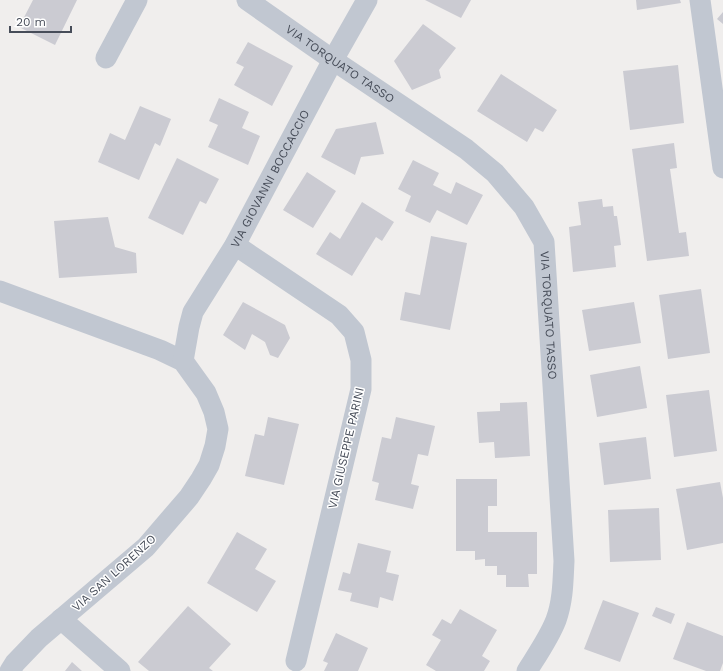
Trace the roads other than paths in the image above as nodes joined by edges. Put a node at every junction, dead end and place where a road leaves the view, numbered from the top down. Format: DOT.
graph roads {
  1 [pos="138,0"];
  2 [pos="247,0"];
  3 [pos="366,0"];
  4 [pos="700,0"];
  5 [pos="106,58"];
  6 [pos="333,60"];
  7 [pos="719,102"];
  8 [pos="723,168"];
  9 [pos="235,244"];
  10 [pos="0,291"];
  11 [pos="183,361"];
  12 [pos="62,619"];
  13 [pos="296,661"];
  14 [pos="10,671"];
  15 [pos="120,671"];
  16 [pos="527,671"];
  1 -- 5 [label="street"];
  2 -- 6 [label="street, VIA TORQUATO TASSO"];
  3 -- 6 [label="street, VIA GIOVANNI BOCCACCIO"];
  4 -- 7 [label="street"];
  6 -- 9 [label="street, VIA GIOVANNI BOCCACCIO"];
  6 -- 16 [label="street, VIA TORQUATO TASSO"];
  7 -- 8 [label="street"];
  9 -- 11 [label="street, VIA GIOVANNI BOCCACCIO"];
  9 -- 13 [label="street, VIA GIUSEPPE PARINI"];
  10 -- 11 [label="street, VIA SAN LORENZO"];
  11 -- 12 [label="street, VIA SAN LORENZO"];
  12 -- 14 [label="street, VIA SAN LORENZO"];
  12 -- 15 [label="street"];
}
